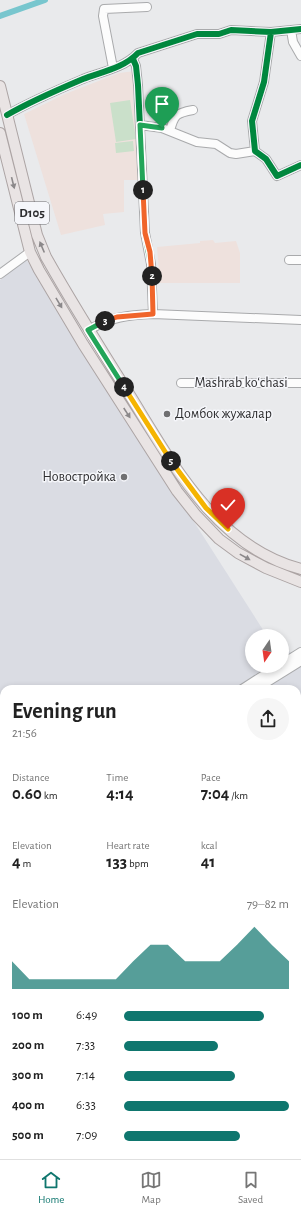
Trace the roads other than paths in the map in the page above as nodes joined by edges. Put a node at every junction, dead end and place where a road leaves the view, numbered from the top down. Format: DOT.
graph roads {
  1 [pos="147,7"];
  2 [pos="301,28"];
  3 [pos="291,30"];
  4 [pos="271,32"];
  5 [pos="301,56"];
  6 [pos="133,59"];
  7 [pos="113,68"];
  8 [pos="0,86"];
  9 [pos="192,110"];
  10 [pos="4,117"];
  11 [pos="140,125"];
  12 [pos="170,131"];
  13 [pos="0,133"];
  14 [pos="2,144"];
  15 [pos="255,151"];
  16 [pos="301,165"];
  17 [pos="30,252"];
  18 [pos="289,260"];
  19 [pos="301,260"];
  20 [pos="0,274"];
  21 [pos="153,314"];
  22 [pos="301,320"];
  23 [pos="88,330"];
  24 [pos="181,382"];
  25 [pos="301,383"];
  26 [pos="301,569"];
  27 [pos="301,582"];
  28 [pos="301,652"];
  29 [pos="289,660"];
  30 [pos="301,660"];
  31 [pos="267,673"];
  32 [pos="248,685"];
  33 [pos="262,685"];
  1 -- 7 [label="street"];
  2 -- 3 [label="street"];
  3 -- 4 [label="street"];
  3 -- 5 [label="street"];
  4 -- 6 [label="street"];
  4 -- 15 [label="street"];
  6 -- 7 [label="street"];
  6 -- 11 [label="street"];
  7 -- 10 [label="street"];
  8 -- 10 [label="main road, D105"];
  9 -- 12 [label="street"];
  23 -- 10 [label="main road, D105, one-way"];
  11 -- 12 [label="street"];
  11 -- 21 [label="street"];
  12 -- 15 [label="street"];
  13 -- 14 [label="main road, D105"];
  14 -- 17 [label="main road, D105, one-way"];
  15 -- 16 [label="street"];
  17 -- 20 [label="street"];
  17 -- 27 [label="main road, D105, one-way"];
  18 -- 19 [label="street"];
  21 -- 22 [label="street"];
  21 -- 23 [label="street"];
  23 -- 26 [label="main road, D105"];
  24 -- 25 [label="street, Mashrab koʻchasi"];
  28 -- 29 [label="street"];
  30 -- 33 [label="street"];
  31 -- 32 [label="street"];
}
